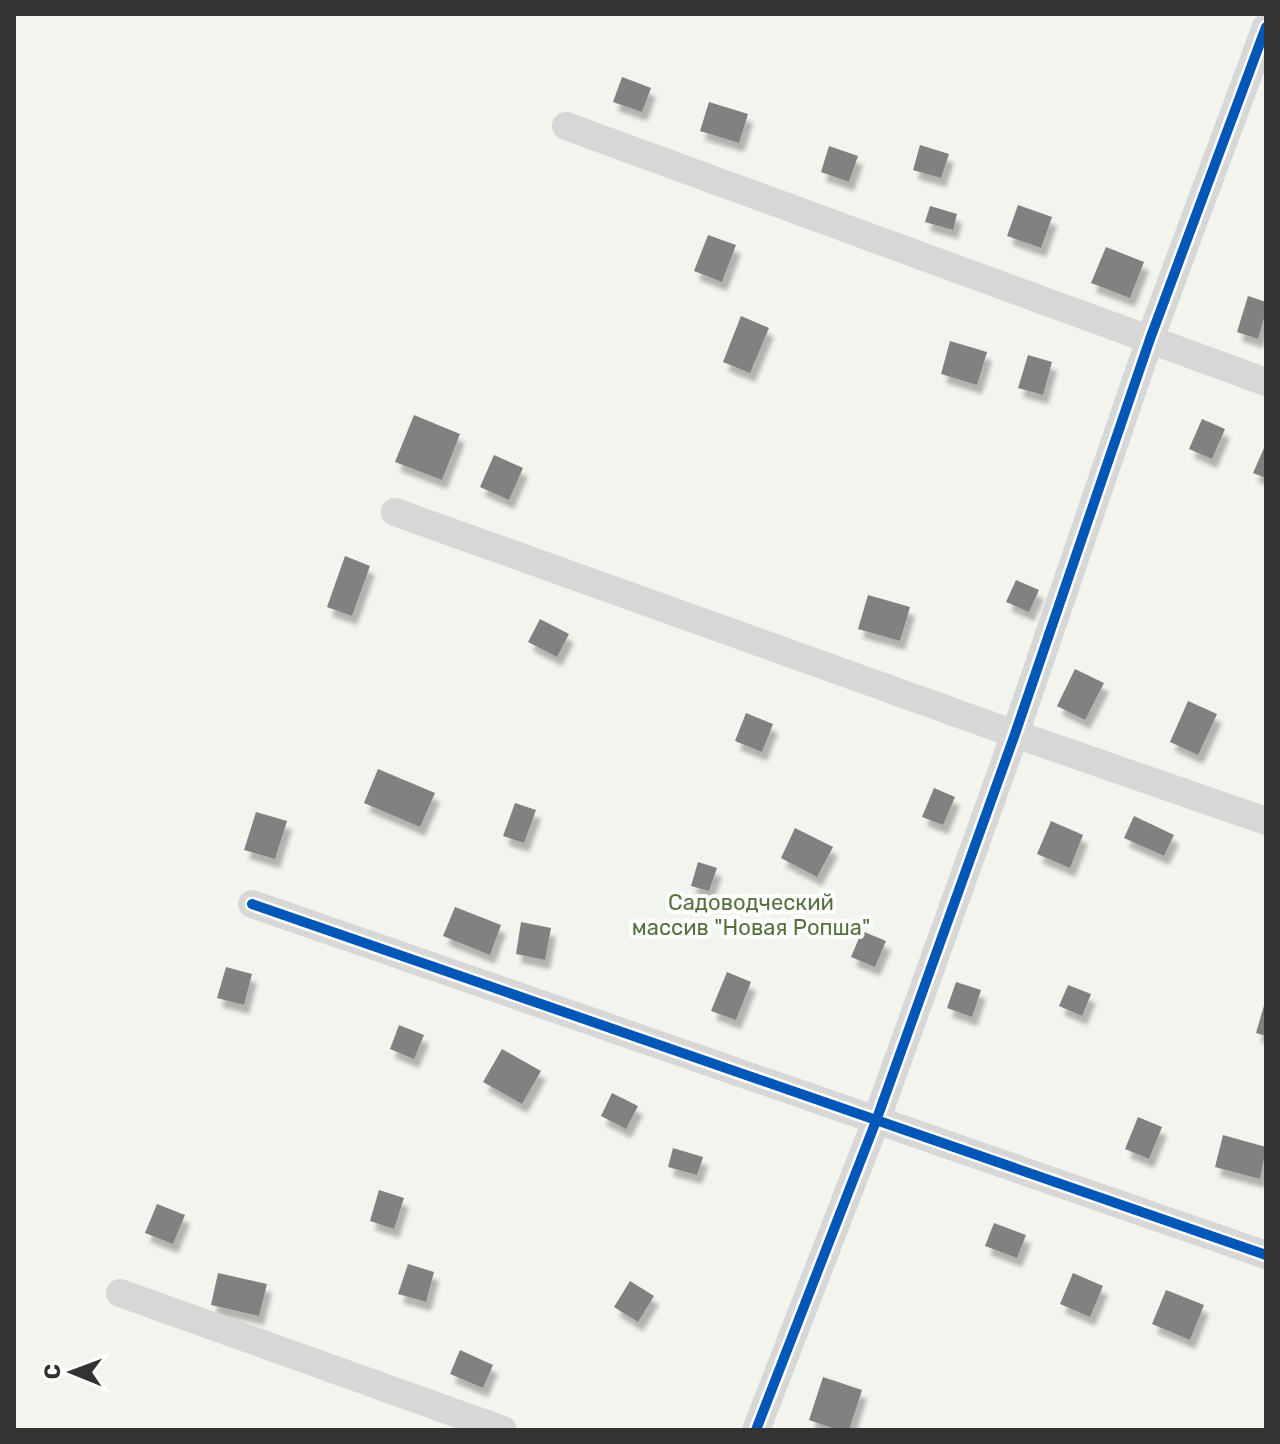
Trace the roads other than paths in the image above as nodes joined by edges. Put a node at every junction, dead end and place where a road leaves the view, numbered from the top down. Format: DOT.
graph roads {
  1 [pos="1266,27"];
  2 [pos="566,126"];
  3 [pos="1150,339"];
  4 [pos="1266,382"];
  5 [pos="395,512"];
  6 [pos="1015,734"];
  7 [pos="1266,821"];
  8 [pos="252,904"];
  9 [pos="876,1121"];
  10 [pos="1266,1255"];
  11 [pos="120,1293"];
  12 [pos="503,1430"];
  13 [pos="756,1430"];
  1 -- 3 [label="street"];
  2 -- 3 [label="street"];
  3 -- 4 [label="street"];
  3 -- 6 [label="street"];
  5 -- 6 [label="street"];
  6 -- 7 [label="street"];
  6 -- 9 [label="street"];
  8 -- 9 [label="street"];
  9 -- 10 [label="street"];
  9 -- 13 [label="street"];
  11 -- 12 [label="street"];
}
